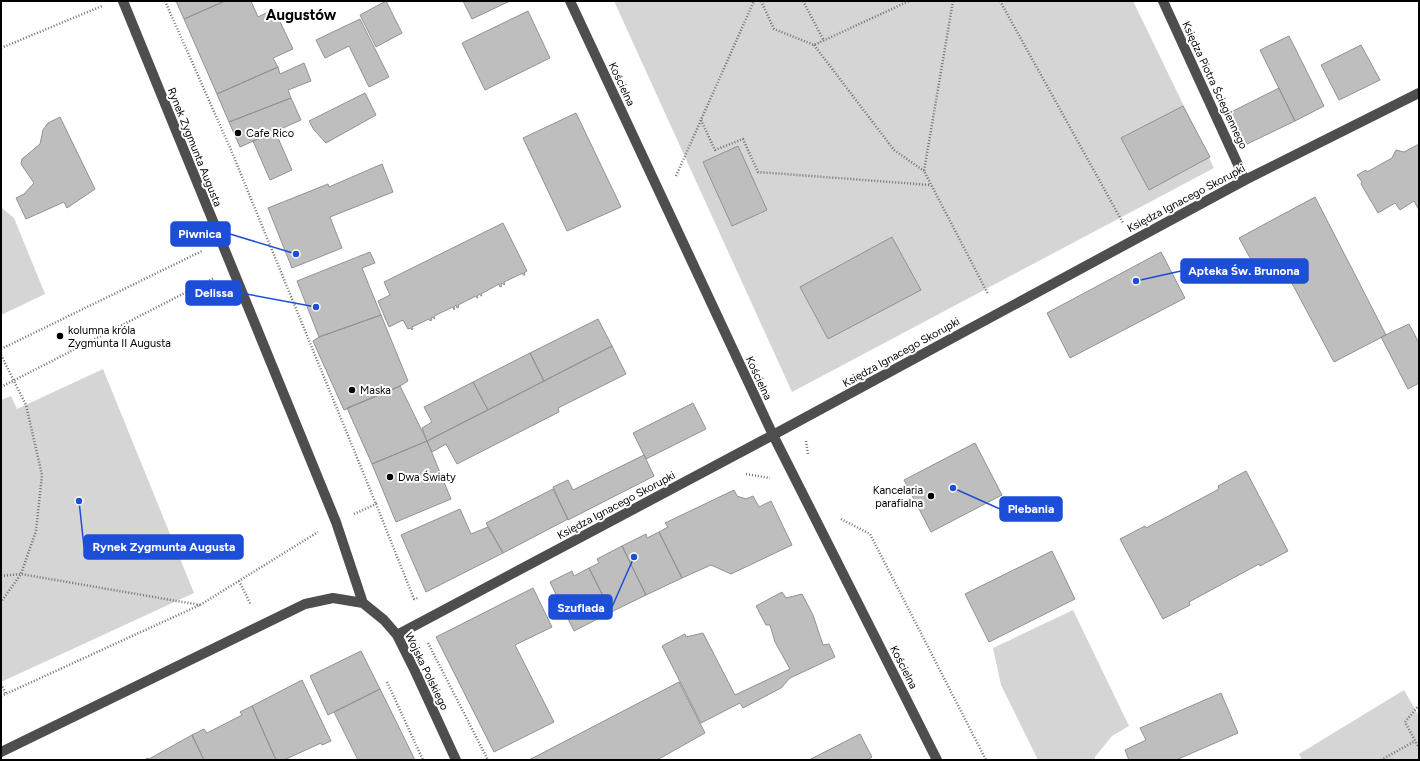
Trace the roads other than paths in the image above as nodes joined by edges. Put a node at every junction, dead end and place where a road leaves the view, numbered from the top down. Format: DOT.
graph roads {
  1 [pos="123,1"];
  2 [pos="570,1"];
  3 [pos="1163,1"];
  4 [pos="1419,93"];
  5 [pos="1245,180"];
  6 [pos="773,435"];
  7 [pos="363,603"];
  8 [pos="397,635"];
  9 [pos="1,752"];
  10 [pos="456,760"];
  11 [pos="937,760"];
  1 -- 7 [label="street, Rynek Zygmunta Augusta"];
  2 -- 6 [label="street, Kościelna"];
  3 -- 5 [label="street, Księdza Piotra Ściegiennego"];
  4 -- 5 [label="street, Księdza Ignacego Skorupki"];
  5 -- 6 [label="street, Księdza Ignacego Skorupki"];
  6 -- 8 [label="street, Księdza Ignacego Skorupki"];
  6 -- 11 [label="street, Kościelna"];
  7 -- 8 [label="street, Wojska Polskiego"];
  7 -- 9 [label="street"];
  8 -- 10 [label="street, Wojska Polskiego"];
}
